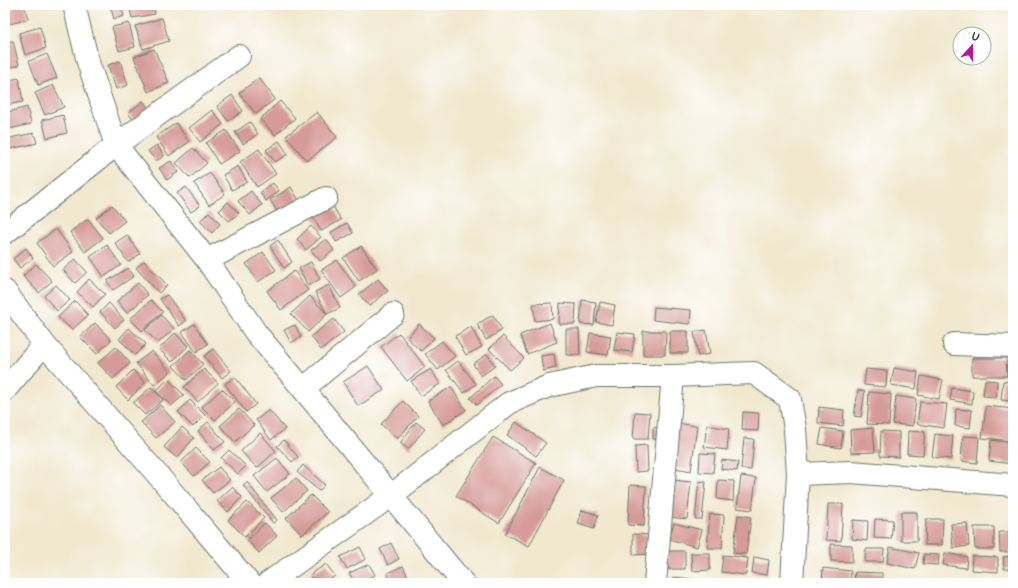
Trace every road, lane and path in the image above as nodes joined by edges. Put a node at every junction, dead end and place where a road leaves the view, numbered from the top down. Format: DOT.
graph roads {
  1 [pos="74,5"];
  2 [pos="239,56"];
  3 [pos="116,145"];
  4 [pos="326,198"];
  5 [pos="5,233"];
  6 [pos="207,260"];
  7 [pos="5,290"];
  8 [pos="393,314"];
  9 [pos="44,344"];
  10 [pos="954,344"];
  11 [pos="1013,346"];
  12 [pos="673,376"];
  13 [pos="303,389"];
  14 [pos="5,390"];
  15 [pos="798,474"];
  16 [pos="1013,485"];
  17 [pos="392,496"];
  18 [pos="249,583"];
  19 [pos="268,583"];
  20 [pos="463,583"];
  21 [pos="655,583"];
  22 [pos="792,583"];
  1 -- 3 [label="street"];
  2 -- 3 [label="street"];
  3 -- 5 [label="street"];
  3 -- 6 [label="street"];
  4 -- 6 [label="street"];
  6 -- 13 [label="street"];
  7 -- 9 [label="street"];
  8 -- 13 [label="street"];
  9 -- 14 [label="street"];
  9 -- 18 [label="street"];
  10 -- 11 [label="street"];
  12 -- 15 [label="street"];
  12 -- 17 [label="street"];
  12 -- 21 [label="street"];
  13 -- 17 [label="street"];
  15 -- 16 [label="street"];
  15 -- 22 [label="street"];
  17 -- 19 [label="street"];
  17 -- 20 [label="street"];
}
